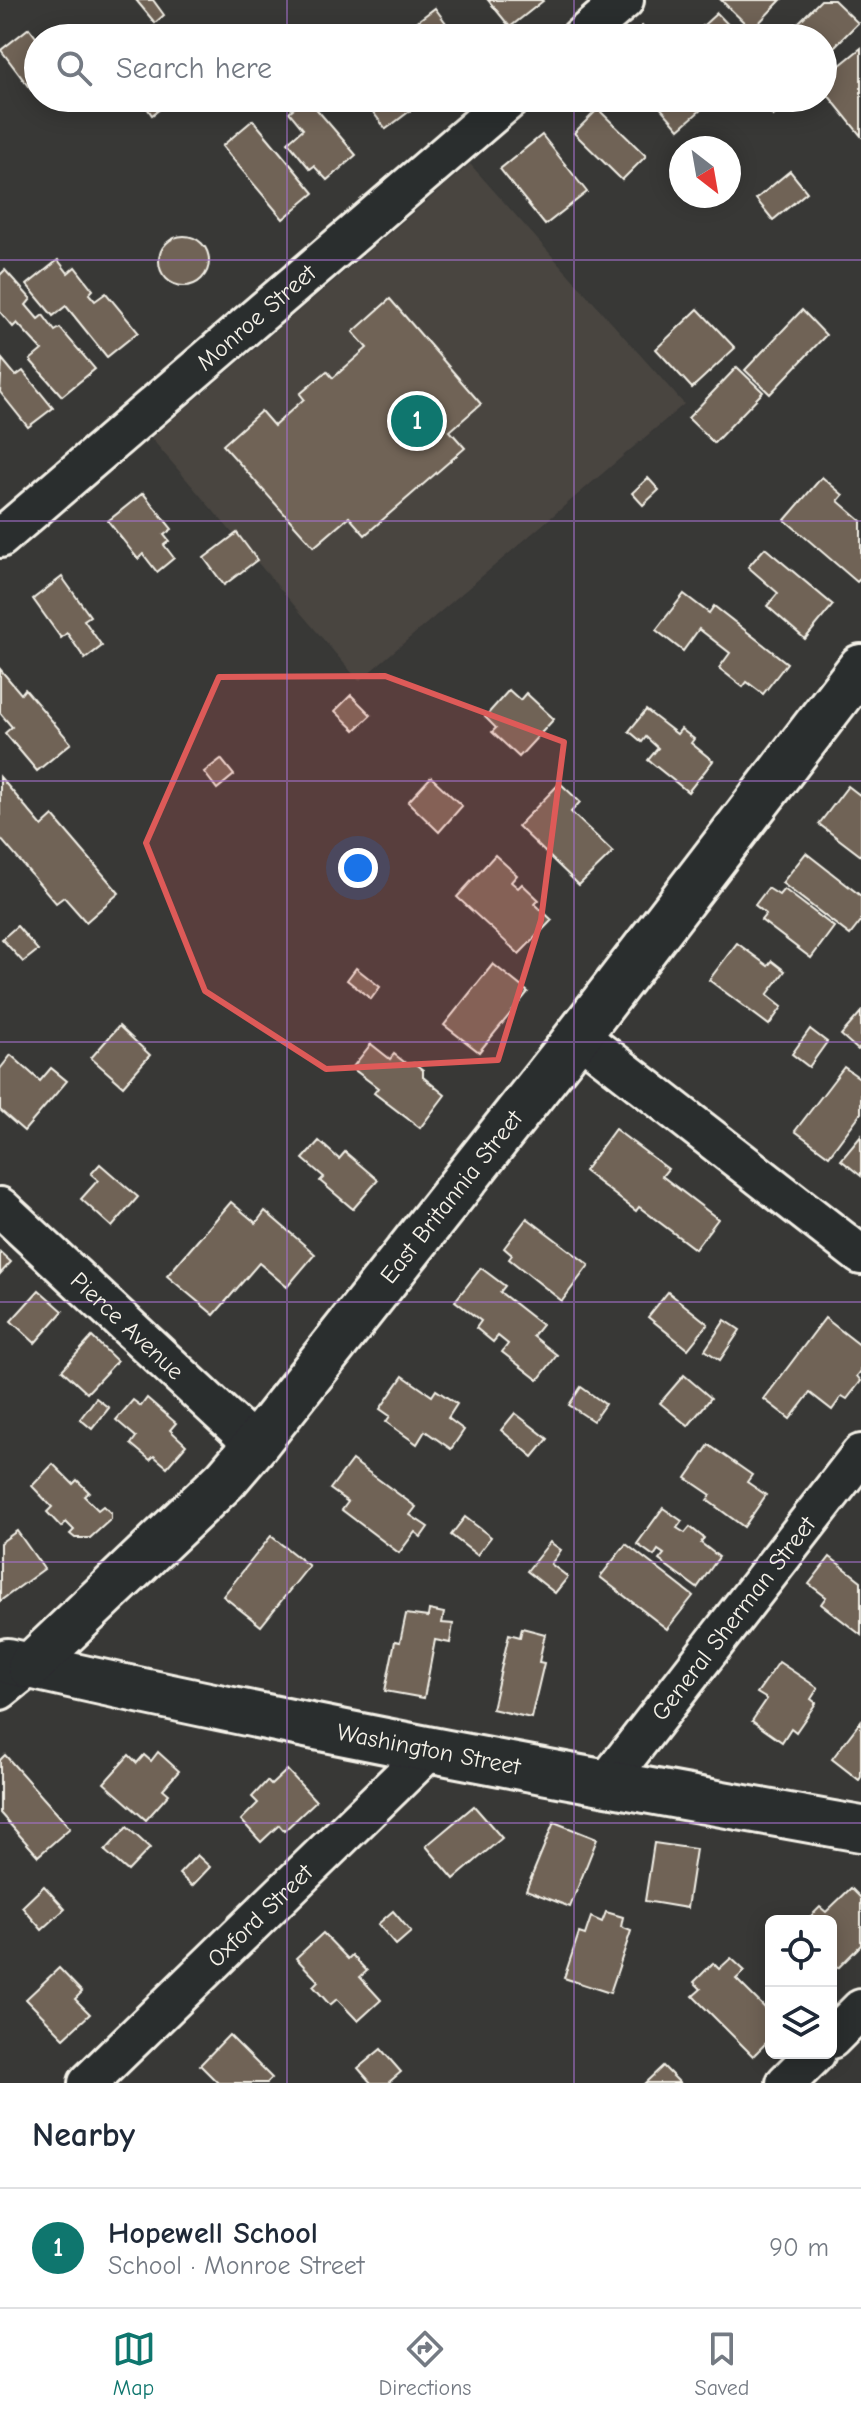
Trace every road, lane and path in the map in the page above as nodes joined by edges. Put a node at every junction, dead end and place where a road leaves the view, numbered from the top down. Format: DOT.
graph roads {
  1 [pos="624,0"];
  2 [pos="596,24"];
  3 [pos="495,112"];
  4 [pos="0,538"];
  5 [pos="860,671"];
  6 [pos="578,1035"];
  7 [pos="0,1207"];
  8 [pos="861,1255"];
  9 [pos="255,1445"];
  10 [pos="861,1454"];
  11 [pos="10,1672"];
  12 [pos="431,1749"];
  13 [pos="606,1783"];
  14 [pos="861,1829"];
  15 [pos="861,2009"];
  16 [pos="837,2033"];
  17 [pos="810,2059"];
  18 [pos="88,2083"];
  19 [pos="786,2083"];
  1 -- 2 [label="street"];
  3 -- 4 [label="street, Monroe Street"];
  5 -- 6 [label="street, East Britannia Street"];
  6 -- 8 [label="street"];
  6 -- 9 [label="street, East Britannia Street"];
  7 -- 9 [label="street, Pierce Avenue"];
  9 -- 11 [label="street, East Britannia Street"];
  10 -- 13 [label="street, General Sherman Street"];
  11 -- 12 [label="street, Washington Street"];
  12 -- 13 [label="street, Washington Street"];
  12 -- 18 [label="street, Oxford Street"];
  13 -- 14 [label="street, Washington Street"];
  15 -- 16 [label="street"];
  17 -- 19 [label="street"];
}
